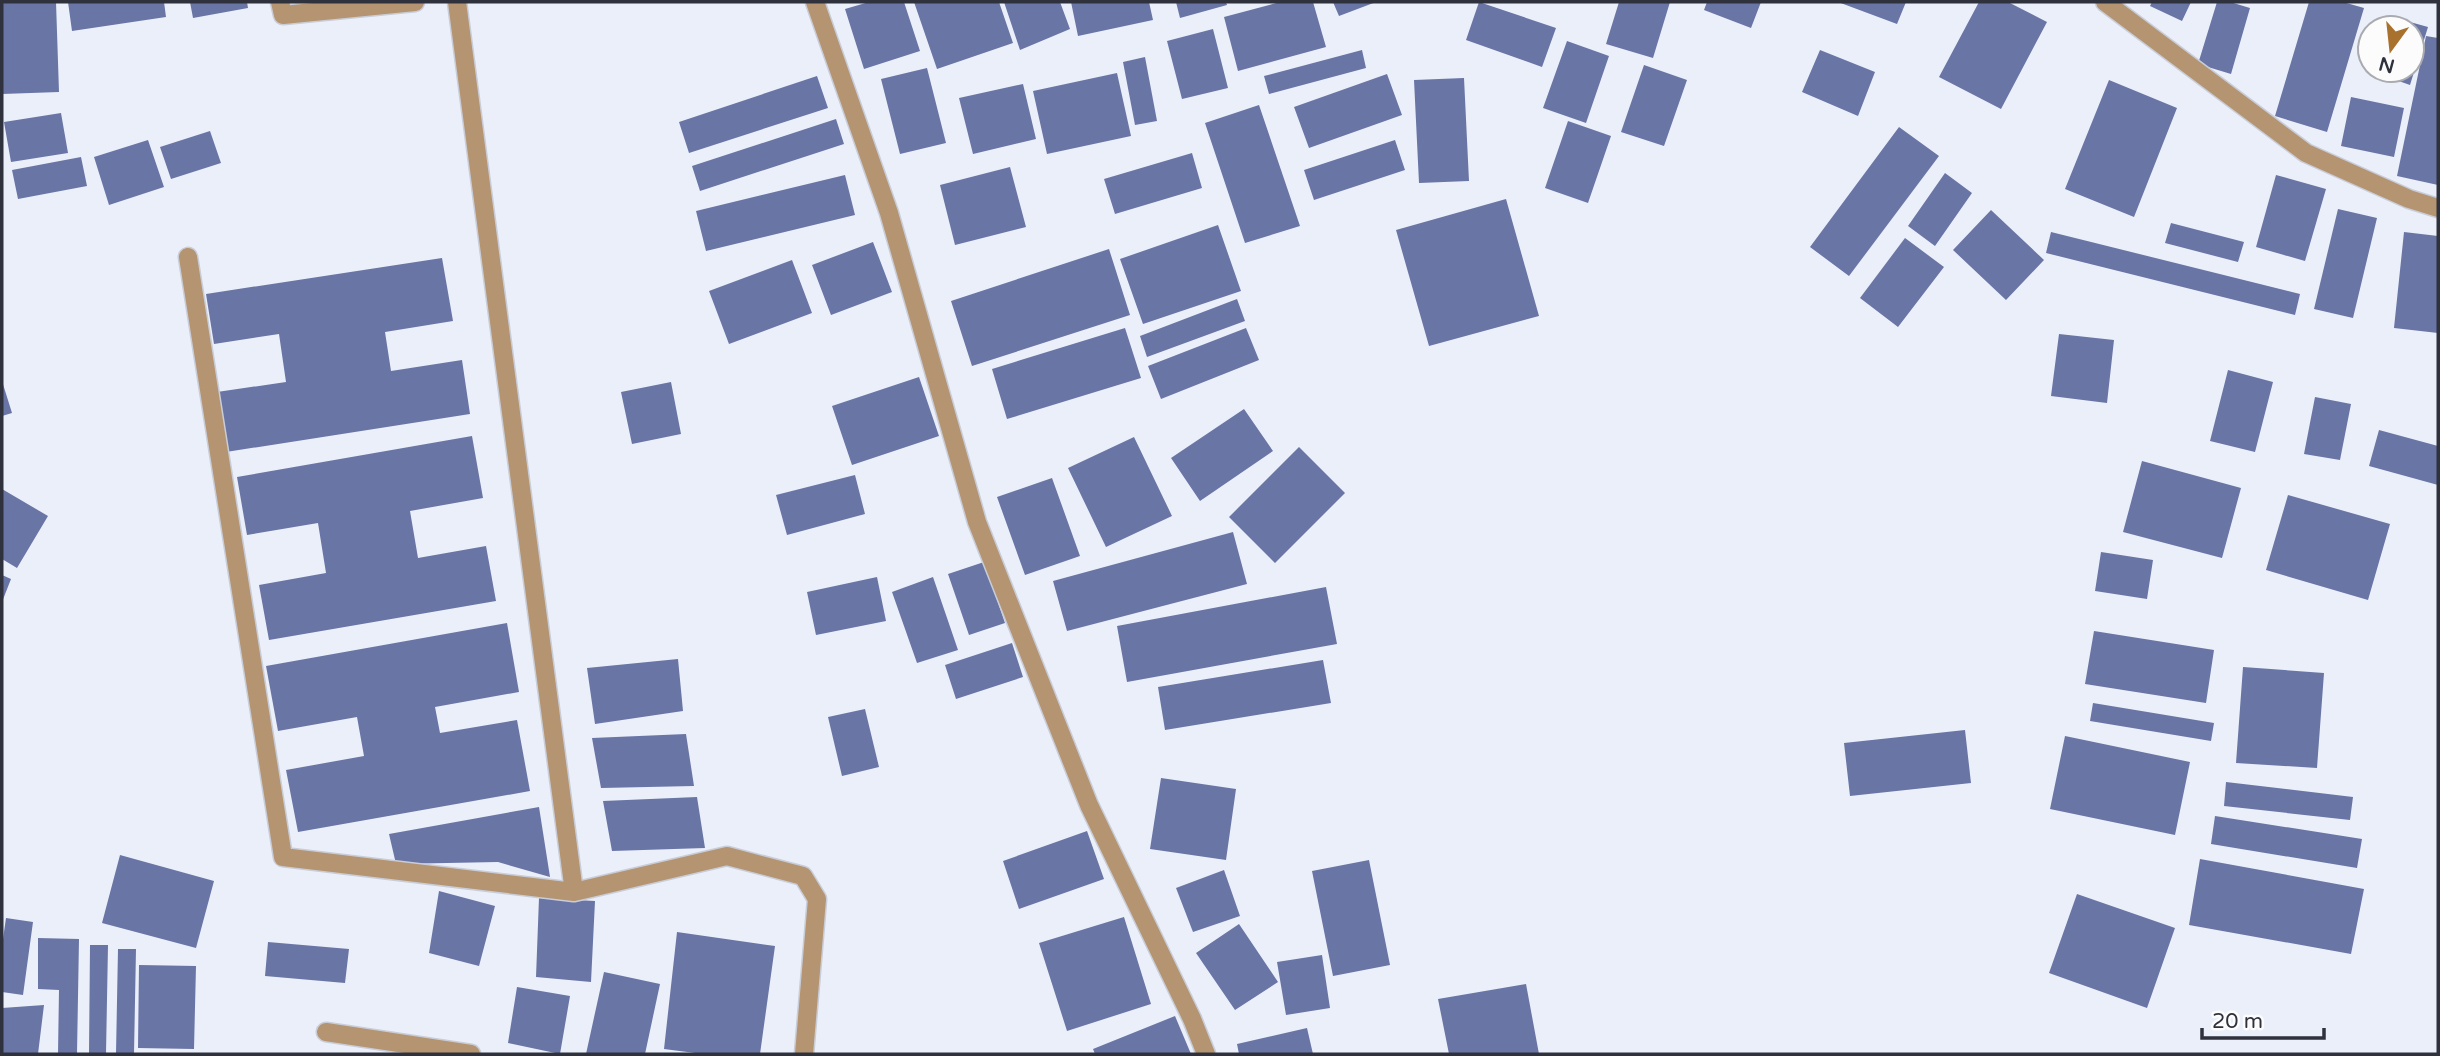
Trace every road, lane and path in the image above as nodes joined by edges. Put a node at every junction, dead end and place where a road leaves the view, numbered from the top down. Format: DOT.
graph roads {
  1 [pos="280,2"];
  2 [pos="415,2"];
  3 [pos="457,2"];
  4 [pos="815,2"];
  5 [pos="2105,2"];
  6 [pos="2438,208"];
  7 [pos="188,257"];
  8 [pos="574,892"];
  9 [pos="326,1032"];
  10 [pos="471,1054"];
  11 [pos="804,1054"];
  12 [pos="1206,1054"];
  1 -- 2 [label="street"];
  3 -- 8 [label="street"];
  4 -- 12 [label="street"];
  5 -- 6 [label="street"];
  7 -- 8 [label="street"];
  8 -- 11 [label="street"];
  9 -- 10 [label="street"];
}
